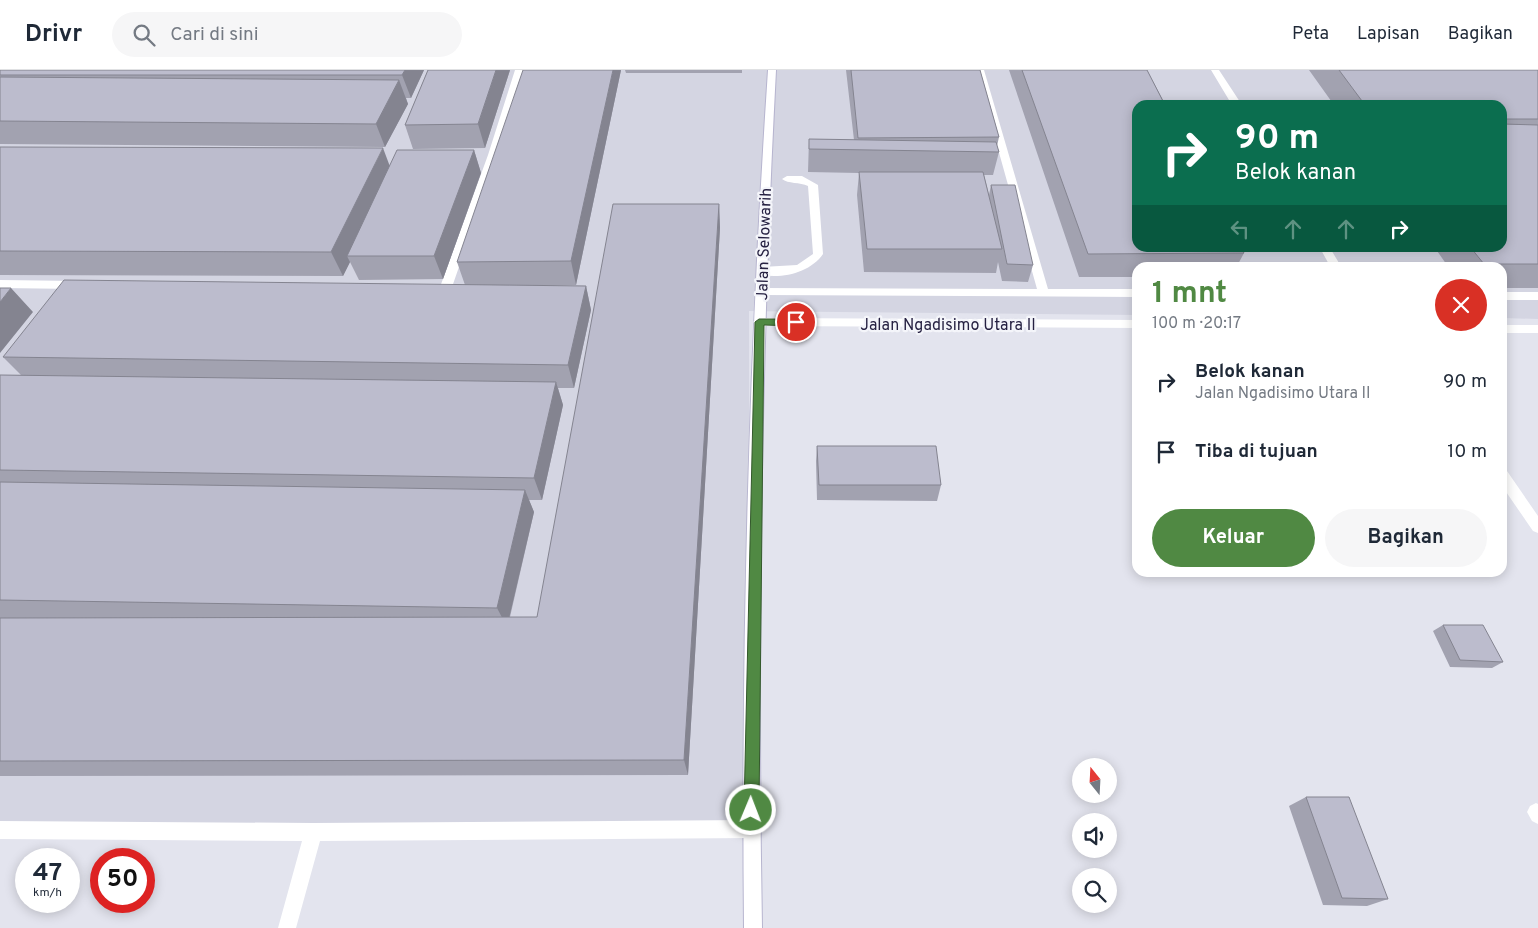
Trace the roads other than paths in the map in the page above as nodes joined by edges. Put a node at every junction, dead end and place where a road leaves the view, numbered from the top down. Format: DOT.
graph roads {
  1 [pos="519,70"];
  2 [pos="772,70"];
  3 [pos="980,70"];
  4 [pos="1215,70"];
  5 [pos="1234,100"];
  6 [pos="787,179"];
  7 [pos="762,271"];
  8 [pos="0,284"];
  9 [pos="89,285"];
  10 [pos="446,287"];
  11 [pos="761,292"];
  12 [pos="1132,292"];
  13 [pos="1044,293"];
  14 [pos="1507,296"];
  15 [pos="1538,296"];
  16 [pos="759,322"];
  17 [pos="1132,324"];
  18 [pos="1507,329"];
  19 [pos="1538,329"];
  20 [pos="1507,482"];
  21 [pos="1538,527"];
  22 [pos="751,829"];
  23 [pos="0,830"];
  24 [pos="313,832"];
  25 [pos="287,928"];
  26 [pos="754,928"];
  1 -- 10 [label="main road"];
  2 -- 7 [label="main road, Jalan Selowarih"];
  3 -- 13 [label="main road"];
  4 -- 5 [label="main road"];
  6 -- 7 [label="main road"];
  7 -- 11 [label="main road, Jalan Selowarih"];
  8 -- 9 [label="main road"];
  11 -- 13 [label="main road"];
  11 -- 16 [label="main road, Jalan Selowarih"];
  12 -- 13 [label="main road"];
  14 -- 15 [label="main road"];
  16 -- 17 [label="main road, Jalan Ngadisimo Utara II"];
  16 -- 22 [label="main road, Jalan Selowarih"];
  18 -- 19 [label="main road"];
  20 -- 21 [label="main road"];
  22 -- 24 [label="main road"];
  22 -- 26 [label="main road, Jalan Selowarih"];
  23 -- 24 [label="main road"];
  24 -- 25 [label="main road"];
}
